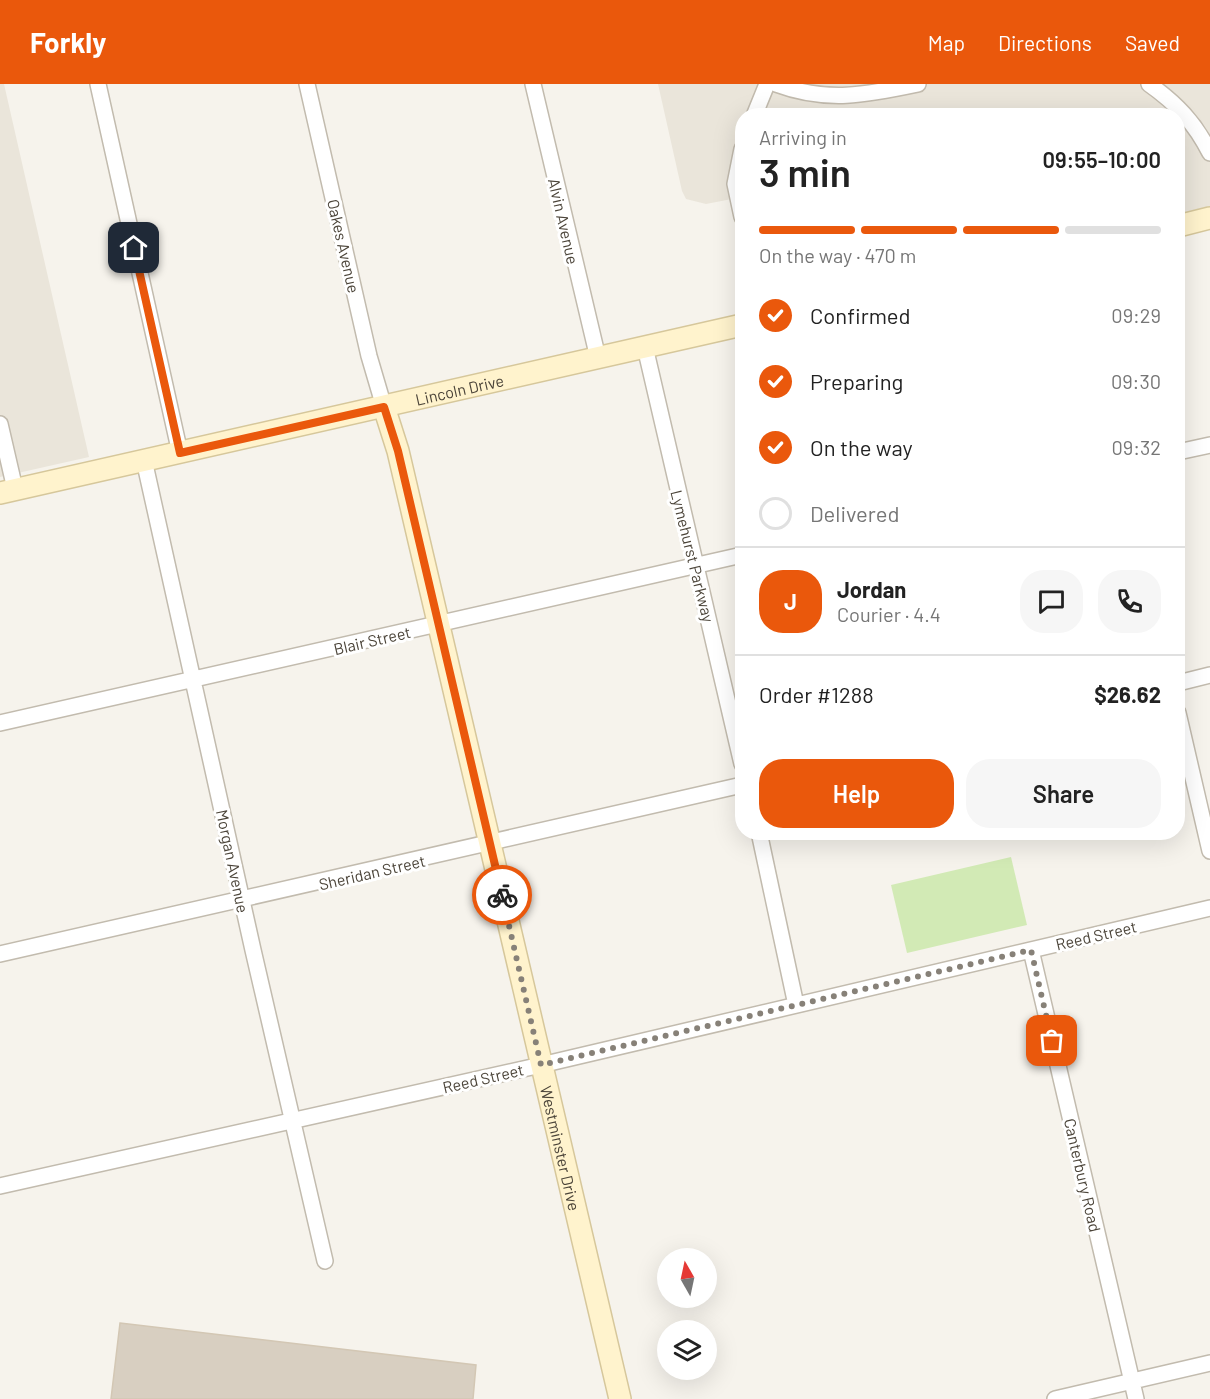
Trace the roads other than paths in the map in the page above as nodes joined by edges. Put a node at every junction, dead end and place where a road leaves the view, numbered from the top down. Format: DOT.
graph roads {
  1 [pos="98,84"];
  2 [pos="307,84"];
  3 [pos="533,84"];
  4 [pos="767,84"];
  5 [pos="776,84"];
  6 [pos="918,84"];
  7 [pos="1149,84"];
  8 [pos="757,108"];
  9 [pos="1180,108"];
  10 [pos="1185,113"];
  11 [pos="1210,153"];
  12 [pos="1210,218"];
  13 [pos="1185,224"];
  14 [pos="735,327"];
  15 [pos="645,347"];
  16 [pos="598,358"];
  17 [pos="384,407"];
  18 [pos="0,424"];
  19 [pos="1210,445"];
  20 [pos="1185,450"];
  21 [pos="180,453"];
  22 [pos="144,460"];
  23 [pos="7,491"];
  24 [pos="735,557"];
  25 [pos="696,566"];
  26 [pos="439,625"];
  27 [pos="1210,675"];
  28 [pos="194,680"];
  29 [pos="1185,681"];
  30 [pos="0,723"];
  31 [pos="735,734"];
  32 [pos="1185,743"];
  33 [pos="735,787"];
  34 [pos="761,840"];
  35 [pos="490,845"];
  36 [pos="1210,851"];
  37 [pos="242,901"];
  38 [pos="1210,908"];
  39 [pos="1031,950"];
  40 [pos="0,954"];
  41 [pos="796,1005"];
  42 [pos="541,1065"];
  43 [pos="292,1121"];
  44 [pos="0,1186"];
  45 [pos="325,1261"];
  46 [pos="1210,1363"];
  47 [pos="1131,1381"];
  48 [pos="621,1399"];
  49 [pos="1055,1399"];
  50 [pos="1136,1399"];
  1 -- 21 [label="street"];
  2 -- 17 [label="street, Oakes Avenue"];
  3 -- 16 [label="street, Alvin Avenue"];
  4 -- 8 [label="street"];
  5 -- 6 [label="street"];
  7 -- 9 [label="street"];
  10 -- 11 [label="street"];
  12 -- 13 [label="street"];
  14 -- 15 [label="street, Lincoln Drive"];
  15 -- 16 [label="street, Lincoln Drive"];
  15 -- 25 [label="street, Lymehurst Parkway"];
  16 -- 17 [label="street, Lincoln Drive"];
  17 -- 21 [label="street, Lincoln Drive"];
  17 -- 26 [label="street, Westminster Drive"];
  18 -- 23 [label="street"];
  19 -- 20 [label="street"];
  21 -- 22 [label="street, Lincoln Drive"];
  22 -- 23 [label="street, Lincoln Drive"];
  22 -- 28 [label="street, Morgan Avenue"];
  24 -- 25 [label="street, Blair Street"];
  25 -- 26 [label="street, Blair Street"];
  25 -- 31 [label="street, Lymehurst Parkway"];
  26 -- 28 [label="street, Blair Street"];
  26 -- 35 [label="street, Westminster Drive"];
  27 -- 29 [label="street"];
  28 -- 30 [label="street, Blair Street"];
  28 -- 37 [label="street, Morgan Avenue"];
  32 -- 36 [label="street"];
  33 -- 35 [label="street, Sheridan Street"];
  34 -- 41 [label="street"];
  35 -- 37 [label="street, Sheridan Street"];
  35 -- 42 [label="street, Westminster Drive"];
  37 -- 40 [label="street, Sheridan Street"];
  37 -- 43 [label="street, Morgan Avenue"];
  38 -- 39 [label="street, Reed Street"];
  39 -- 41 [label="street, Reed Street"];
  39 -- 47 [label="street, Canterbury Road"];
  41 -- 42 [label="street, Reed Street"];
  42 -- 43 [label="street, Reed Street"];
  42 -- 48 [label="street, Westminster Drive"];
  43 -- 44 [label="street, Reed Street"];
  43 -- 45 [label="street, Morgan Avenue"];
  46 -- 47 [label="street"];
  47 -- 49 [label="street"];
  47 -- 50 [label="street, Canterbury Road"];
}
